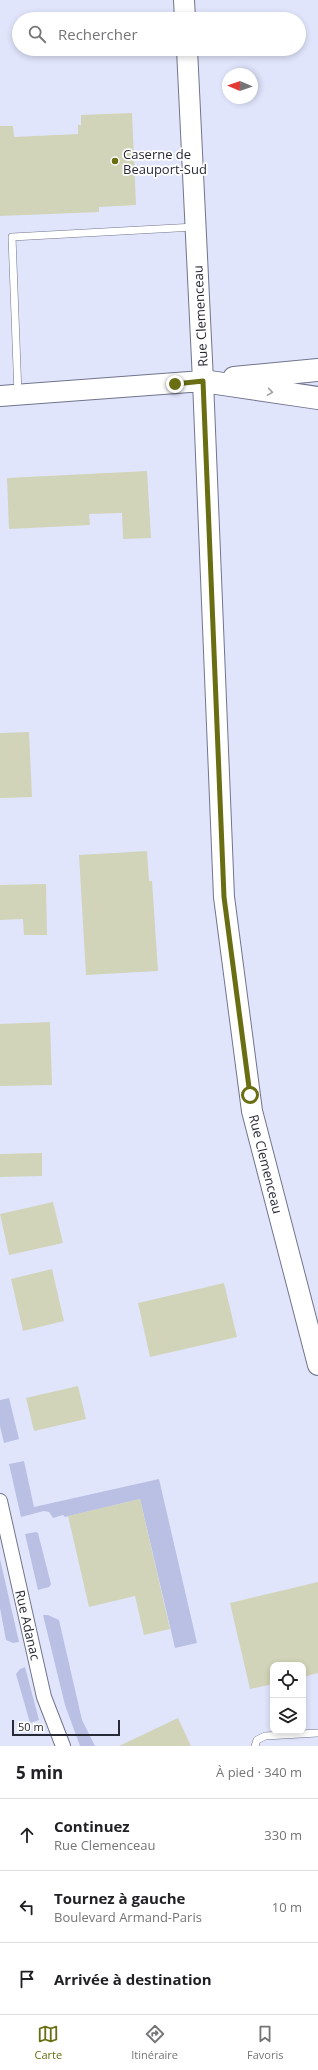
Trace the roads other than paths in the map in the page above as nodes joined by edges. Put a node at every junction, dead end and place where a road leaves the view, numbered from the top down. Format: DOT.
graph roads {
  1 [pos="184,0"];
  2 [pos="185,12"];
  3 [pos="186,56"];
  4 [pos="196,227"];
  5 [pos="318,370"];
  6 [pos="203,381"];
  7 [pos="9,396"];
  8 [pos="318,398"];
  9 [pos="318,1365"];
  10 [pos="0,1501"];
  11 [pos="318,1733"];
  12 [pos="63,1746"];
  13 [pos="255,1746"];
  1 -- 2 [label="street"];
  3 -- 4 [label="street, Rue Clemenceau"];
  4 -- 6 [label="street, Rue Clemenceau"];
  4 -- 7 [label="lane"];
  5 -- 6 [label="highway"];
  6 -- 7 [label="street"];
  6 -- 8 [label="highway, one-way"];
  6 -- 9 [label="street, Rue Clemenceau"];
  10 -- 12 [label="street, Rue Adanac"];
  11 -- 13 [label="lane"];
}
